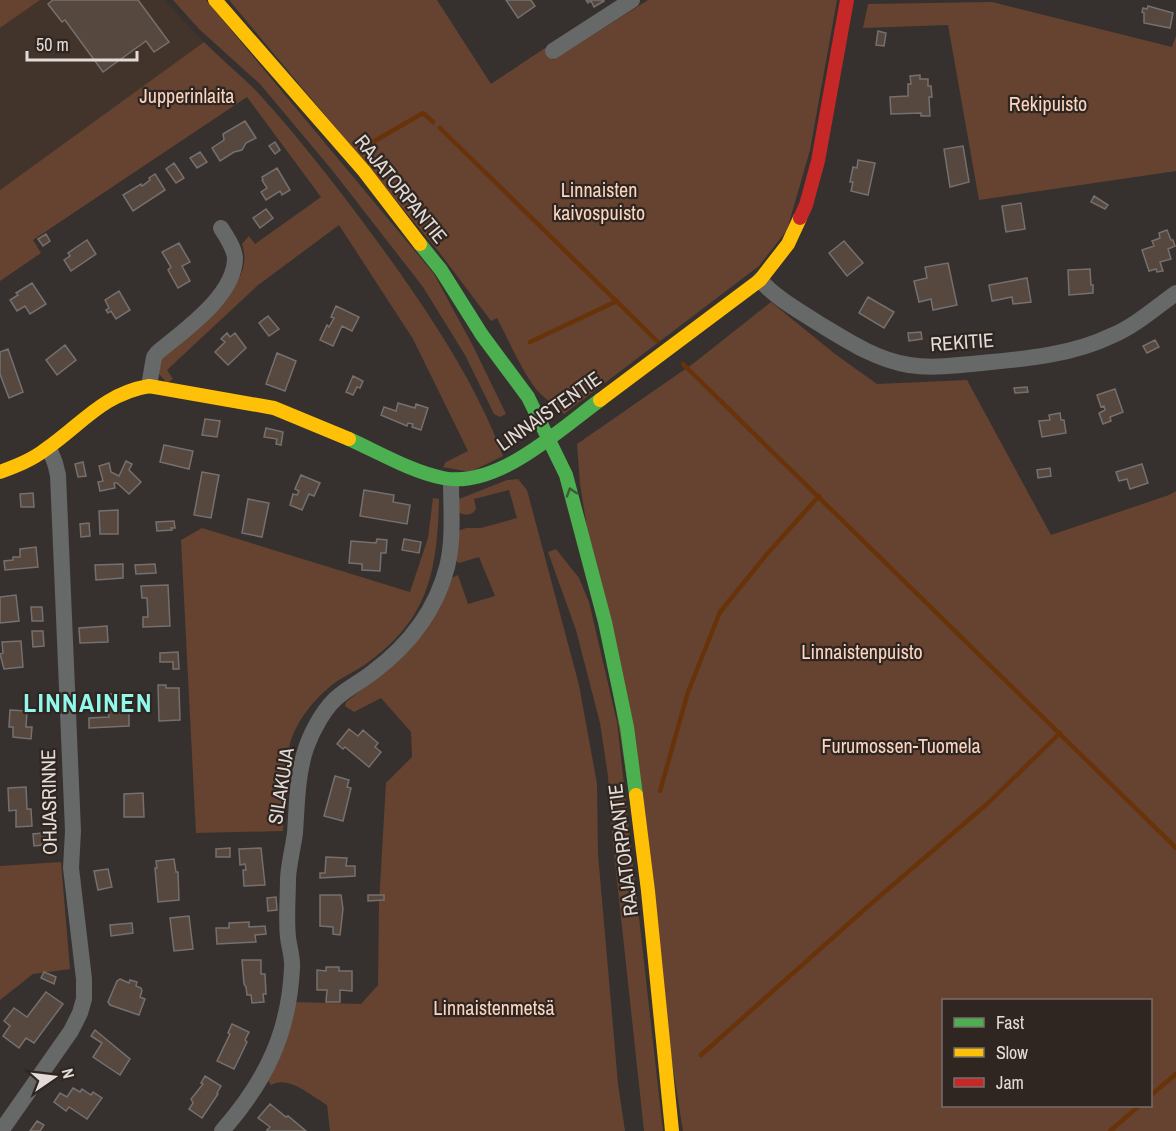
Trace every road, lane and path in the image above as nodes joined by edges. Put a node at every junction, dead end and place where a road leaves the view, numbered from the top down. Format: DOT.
graph roads {
  1 [pos="214,0"];
  2 [pos="632,0"];
  3 [pos="847,0"];
  4 [pos="553,51"];
  5 [pos="221,228"];
  6 [pos="760,280"];
  7 [pos="1176,293"];
  8 [pos="482,335"];
  9 [pos="149,386"];
  10 [pos="516,405"];
  11 [pos="549,437"];
  12 [pos="48,448"];
  13 [pos="0,472"];
  14 [pos="451,481"];
  15 [pos="559,500"];
  16 [pos="590,569"];
  17 [pos="1,1131"];
  18 [pos="222,1131"];
  19 [pos="672,1131"];
  1 -- 8 [label="main road, RAJATORPANTIE"];
  2 -- 4 [label="street"];
  3 -- 6 [label="main road, LINNAISTENTIE"];
  5 -- 9 [label="street"];
  6 -- 7 [label="street, REKITIE"];
  6 -- 11 [label="main road, LINNAISTENTIE"];
  8 -- 10 [label="main road, RAJATORPANTIE"];
  8 -- 11 [label="main road, RAJATORPANTIE"];
  9 -- 12 [label="main road, LINNAISTENTIE"];
  9 -- 14 [label="main road, LINNAISTENTIE"];
  11 -- 14 [label="main road, LINNAISTENTIE"];
  16 -- 11 [label="main road, RAJATORPANTIE, one-way"];
  12 -- 13 [label="main road, LINNAISTENTIE"];
  12 -- 17 [label="street, OHJASRINNE"];
  14 -- 18 [label="street, SILAKUJA"];
  15 -- 16 [label="main road, RAJATORPANTIE"];
  16 -- 19 [label="main road, RAJATORPANTIE"];
}
